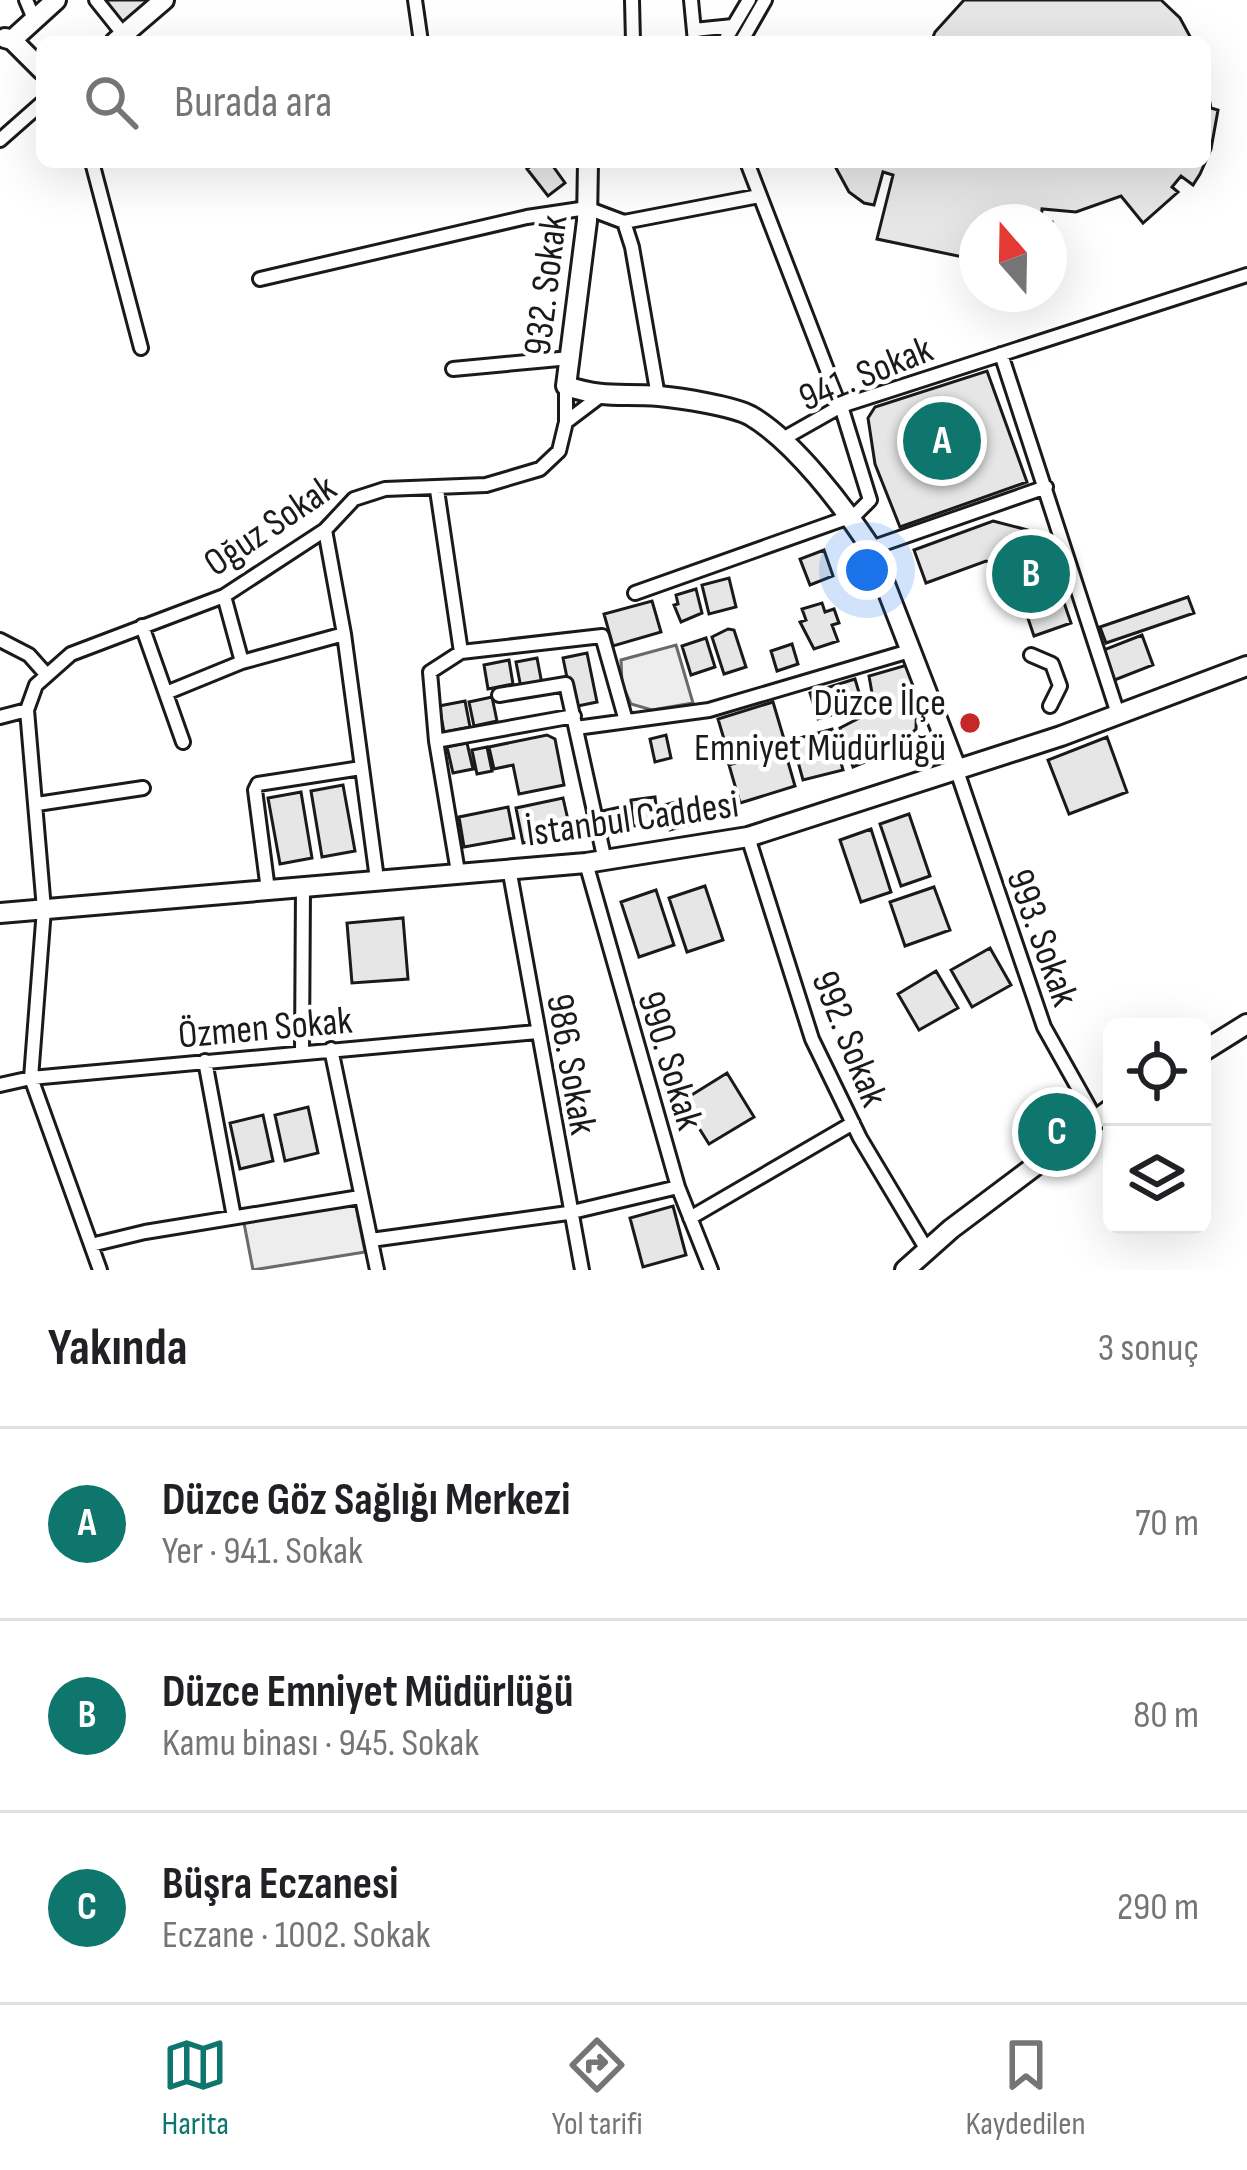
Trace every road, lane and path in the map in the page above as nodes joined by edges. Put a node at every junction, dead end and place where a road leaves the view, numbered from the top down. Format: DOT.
graph roads {
  1 [pos="26,0"];
  2 [pos="56,0"];
  3 [pos="96,0"];
  4 [pos="164,0"];
  5 [pos="415,0"];
  6 [pos="632,0"];
  7 [pos="691,0"];
  8 [pos="749,0"];
  9 [pos="765,0"];
  10 [pos="34,20"];
  11 [pos="733,26"];
  12 [pos="118,36"];
  13 [pos="123,36"];
  14 [pos="420,36"];
  15 [pos="633,36"];
  16 [pos="694,36"];
  17 [pos="727,36"];
  18 [pos="744,36"];
  19 [pos="4,42"];
  20 [pos="36,66"];
  21 [pos="36,108"];
  22 [pos="0,140"];
  23 [pos="94,168"];
  24 [pos="588,168"];
  25 [pos="749,168"];
  26 [pos="759,196"];
  27 [pos="587,208"];
  28 [pos="623,222"];
  29 [pos="1247,275"];
  30 [pos="260,279"];
  31 [pos="141,348"];
  32 [pos="1001,354"];
  33 [pos="569,358"];
  34 [pos="453,369"];
  35 [pos="566,386"];
  36 [pos="658,396"];
  37 [pos="599,397"];
  38 [pos="841,406"];
  39 [pos="566,422"];
  40 [pos="782,440"];
  41 [pos="1046,487"];
  42 [pos="436,490"];
  43 [pos="850,516"];
  44 [pos="325,530"];
  45 [pos="872,548"];
  46 [pos="635,593"];
  47 [pos="224,596"];
  48 [pos="142,626"];
  49 [pos="344,634"];
  50 [pos="0,640"];
  51 [pos="913,650"];
  52 [pos="461,652"];
  53 [pos="1031,655"];
  54 [pos="242,662"];
  55 [pos="1246,670"];
  56 [pos="45,673"];
  57 [pos="166,693"];
  58 [pos="499,695"];
  59 [pos="1050,706"];
  60 [pos="27,710"];
  61 [pos="1118,714"];
  62 [pos="0,717"];
  63 [pos="575,722"];
  64 [pos="626,722"];
  65 [pos="436,741"];
  66 [pos="184,742"];
  67 [pos="361,768"];
  68 [pos="956,768"];
  69 [pos="143,788"];
  70 [pos="37,804"];
  71 [pos="748,837"];
  72 [pos="595,862"];
  73 [pos="509,868"];
  74 [pos="458,872"];
  75 [pos="377,879"];
  76 [pos="303,887"];
  77 [pos="268,890"];
  78 [pos="44,909"];
  79 [pos="0,913"];
  80 [pos="537,1032"];
  81 [pos="1244,1032"];
  82 [pos="1211,1048"];
  83 [pos="331,1049"];
  84 [pos="302,1052"];
  85 [pos="205,1061"];
  86 [pos="31,1078"];
  87 [pos="0,1085"];
  88 [pos="1103,1112"];
  89 [pos="1103,1114"];
  90 [pos="853,1123"];
  91 [pos="678,1187"];
  92 [pos="360,1197"];
  93 [pos="568,1213"];
  94 [pos="234,1217"];
  95 [pos="690,1218"];
  96 [pos="371,1240"];
  97 [pos="92,1245"];
  98 [pos="927,1250"];
  99 [pos="100,1270"];
  100 [pos="377,1270"];
  101 [pos="582,1270"];
  102 [pos="711,1270"];
  103 [pos="905,1270"];
  1 -- 10 [label="street"];
  2 -- 10 [label="street"];
  3 -- 12 [label="street"];
  4 -- 13 [label="street"];
  5 -- 14 [label="street"];
  6 -- 15 [label="street"];
  7 -- 16 [label="street"];
  8 -- 11 [label="street"];
  9 -- 18 [label="street"];
  10 -- 19 [label="street"];
  11 -- 16 [label="street"];
  11 -- 17 [label="street"];
  19 -- 20 [label="street"];
  21 -- 22 [label="street"];
  23 -- 31 [label="street"];
  24 -- 27 [label="street, 932. Sokak"];
  25 -- 26 [label="street"];
  26 -- 28 [label="street"];
  26 -- 38 [label="street"];
  27 -- 28 [label="street"];
  27 -- 30 [label="street"];
  27 -- 33 [label="street, 932. Sokak"];
  28 -- 36 [label="street"];
  29 -- 32 [label="street, 941. Sokak"];
  32 -- 38 [label="street, 941. Sokak"];
  32 -- 41 [label="street"];
  33 -- 34 [label="street"];
  33 -- 35 [label="street, 932. Sokak"];
  35 -- 37 [label="street, 932. Sokak"];
  35 -- 39 [label="street"];
  36 -- 37 [label="street, 932. Sokak"];
  36 -- 40 [label="street, 932. Sokak"];
  37 -- 39 [label="street, Oğuz Sokak"];
  38 -- 40 [label="street, 941. Sokak"];
  38 -- 43 [label="street"];
  39 -- 42 [label="street, Oğuz Sokak"];
  40 -- 43 [label="street, 932. Sokak"];
  41 -- 45 [label="street"];
  41 -- 61 [label="street"];
  42 -- 44 [label="street, Oğuz Sokak"];
  42 -- 52 [label="street"];
  43 -- 45 [label="street, 932. Sokak"];
  43 -- 46 [label="street"];
  44 -- 47 [label="street, Oğuz Sokak"];
  44 -- 49 [label="street"];
  45 -- 51 [label="street, 932. Sokak"];
  47 -- 48 [label="street, Oğuz Sokak"];
  47 -- 54 [label="street"];
  48 -- 56 [label="street, Oğuz Sokak"];
  48 -- 57 [label="street"];
  49 -- 54 [label="street"];
  49 -- 67 [label="street"];
  50 -- 56 [label="street"];
  51 -- 64 [label="street"];
  51 -- 68 [label="street, 932. Sokak"];
  52 -- 64 [label="street"];
  52 -- 65 [label="street"];
  53 -- 59 [label="street"];
  54 -- 57 [label="street"];
  55 -- 61 [label="street, İstanbul Caddesi"];
  56 -- 60 [label="street"];
  57 -- 66 [label="street"];
  58 -- 63 [label="street"];
  60 -- 62 [label="street"];
  60 -- 70 [label="street"];
  61 -- 68 [label="street, İstanbul Caddesi"];
  63 -- 64 [label="street"];
  63 -- 65 [label="street"];
  63 -- 72 [label="street, 990. Sokak"];
  65 -- 74 [label="street"];
  67 -- 75 [label="street"];
  67 -- 77 [label="street"];
  68 -- 71 [label="street, İstanbul Caddesi"];
  68 -- 88 [label="street, 993. Sokak"];
  69 -- 70 [label="street"];
  70 -- 78 [label="street"];
  71 -- 72 [label="street, İstanbul Caddesi"];
  71 -- 90 [label="street, 992. Sokak"];
  72 -- 73 [label="street, İstanbul Caddesi"];
  72 -- 91 [label="street, 990. Sokak"];
  73 -- 74 [label="street, İstanbul Caddesi"];
  73 -- 80 [label="street, 986. Sokak"];
  74 -- 75 [label="street, İstanbul Caddesi"];
  75 -- 76 [label="street, İstanbul Caddesi"];
  76 -- 77 [label="street, İstanbul Caddesi"];
  76 -- 84 [label="street"];
  77 -- 78 [label="street, İstanbul Caddesi"];
  78 -- 79 [label="street, İstanbul Caddesi"];
  78 -- 86 [label="street"];
  80 -- 83 [label="street, Özmen Sokak"];
  80 -- 93 [label="street, 986. Sokak"];
  81 -- 82 [label="street"];
  83 -- 84 [label="street, Özmen Sokak"];
  83 -- 92 [label="street"];
  84 -- 85 [label="street, Özmen Sokak"];
  85 -- 86 [label="street, Özmen Sokak"];
  85 -- 94 [label="street"];
  86 -- 87 [label="street, Özmen Sokak"];
  86 -- 97 [label="street"];
  89 -- 98 [label="street"];
  90 -- 95 [label="street"];
  90 -- 98 [label="street, 992. Sokak"];
  91 -- 93 [label="street"];
  91 -- 95 [label="street, 990. Sokak"];
  92 -- 94 [label="street"];
  92 -- 96 [label="street"];
  93 -- 96 [label="street"];
  93 -- 101 [label="street, 986. Sokak"];
  94 -- 97 [label="street"];
  95 -- 102 [label="street, 990. Sokak"];
  96 -- 100 [label="street"];
  97 -- 99 [label="street"];
  98 -- 103 [label="street"];
}
